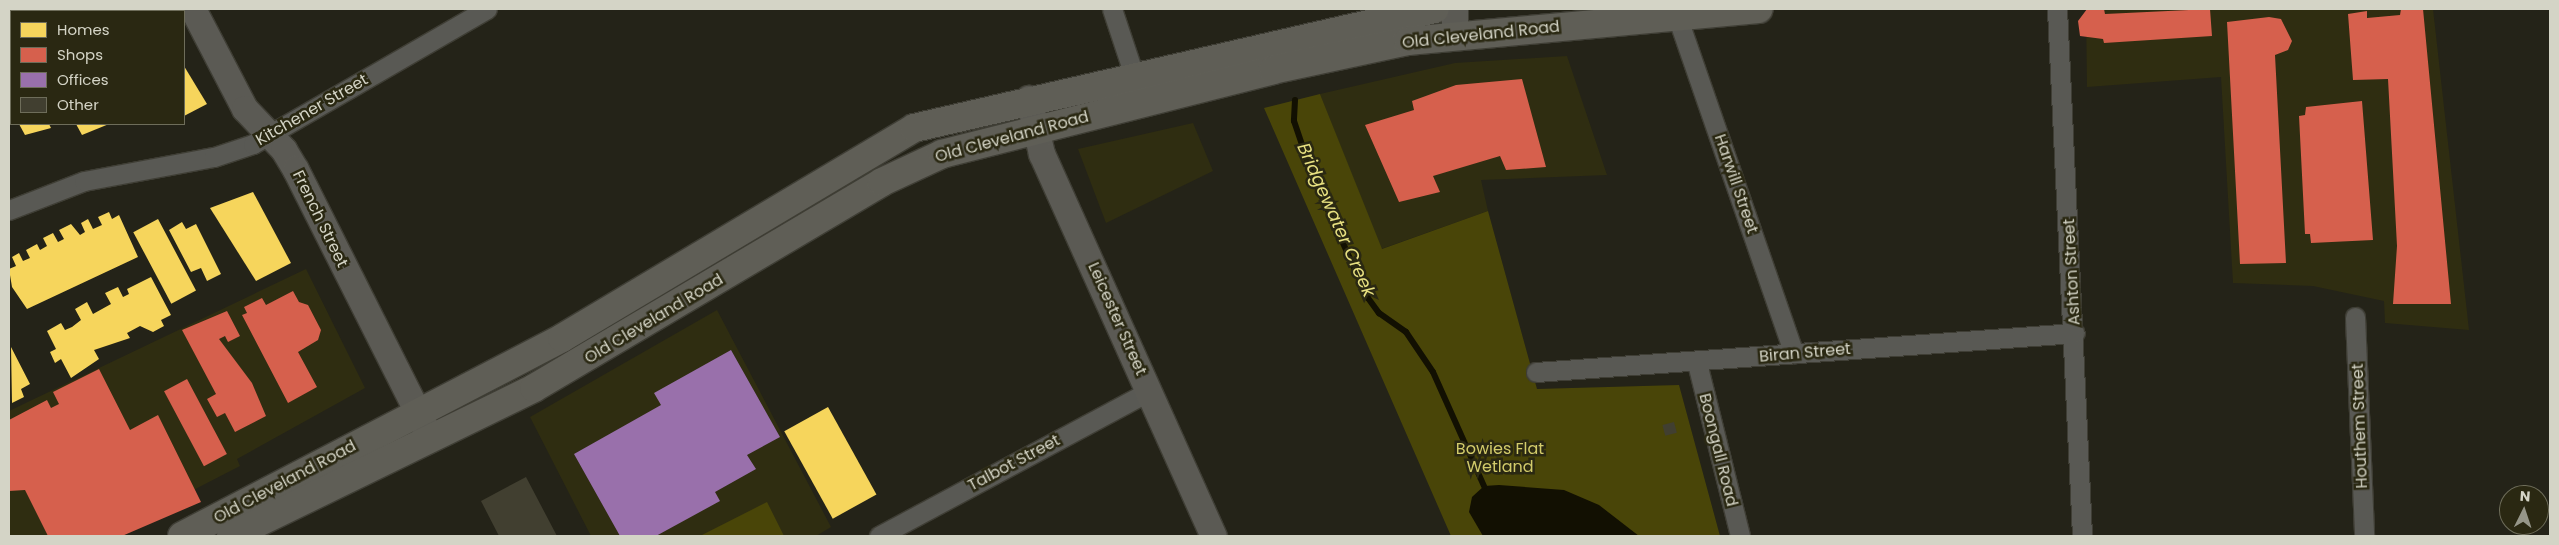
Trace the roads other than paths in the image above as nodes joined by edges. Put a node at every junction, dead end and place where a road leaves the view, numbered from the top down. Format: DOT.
graph roads {
  1 [pos="193,9"];
  2 [pos="487,9"];
  3 [pos="1112,9"];
  4 [pos="1435,9"];
  5 [pos="1759,9"];
  6 [pos="2057,9"];
  7 [pos="1388,13"];
  8 [pos="1677,16"];
  9 [pos="1455,21"];
  10 [pos="1134,75"];
  11 [pos="1029,99"];
  12 [pos="1036,129"];
  13 [pos="271,136"];
  14 [pos="9,210"];
  15 [pos="2355,316"];
  16 [pos="2075,333"];
  17 [pos="1794,353"];
  18 [pos="1697,363"];
  19 [pos="1536,372"];
  20 [pos="1149,391"];
  21 [pos="417,414"];
  22 [pos="432,440"];
  23 [pos="182,536"];
  24 [pos="231,536"];
  25 [pos="879,536"];
  26 [pos="1214,536"];
  27 [pos="1740,536"];
  28 [pos="2082,536"];
  29 [pos="2364,536"];
  1 -- 13 [label="street, French Street"];
  2 -- 13 [label="street, Kitchener Street"];
  3 -- 10 [label="street"];
  4 -- 7 [label="highway, Old Cleveland Road"];
  5 -- 8 [label="highway, Old Cleveland Road"];
  6 -- 16 [label="street, Ashton Street"];
  7 -- 10 [label="highway, Old Cleveland Road"];
  8 -- 9 [label="highway, Old Cleveland Road"];
  8 -- 17 [label="street, Harwill Street"];
  9 -- 12 [label="highway, Old Cleveland Road"];
  10 -- 11 [label="highway, Old Cleveland Road"];
  11 -- 12 [label="street, Leicester Street"];
  11 -- 21 [label="highway, Old Cleveland Road"];
  12 -- 20 [label="street, Leicester Street"];
  12 -- 22 [label="highway, Old Cleveland Road"];
  13 -- 14 [label="street, Kitchener Street"];
  13 -- 21 [label="street, French Street"];
  15 -- 29 [label="street, Houthem Street"];
  16 -- 17 [label="street, Biran Street"];
  16 -- 28 [label="street, Ashton Street"];
  17 -- 18 [label="street, Biran Street"];
  18 -- 19 [label="street, Biran Street"];
  18 -- 27 [label="street, Boongall Road"];
  20 -- 25 [label="street, Talbot Street"];
  20 -- 26 [label="street, Leicester Street"];
  21 -- 22 [label="street, French Street"];
  21 -- 23 [label="highway, Old Cleveland Road"];
  22 -- 24 [label="highway, Old Cleveland Road"];
}
